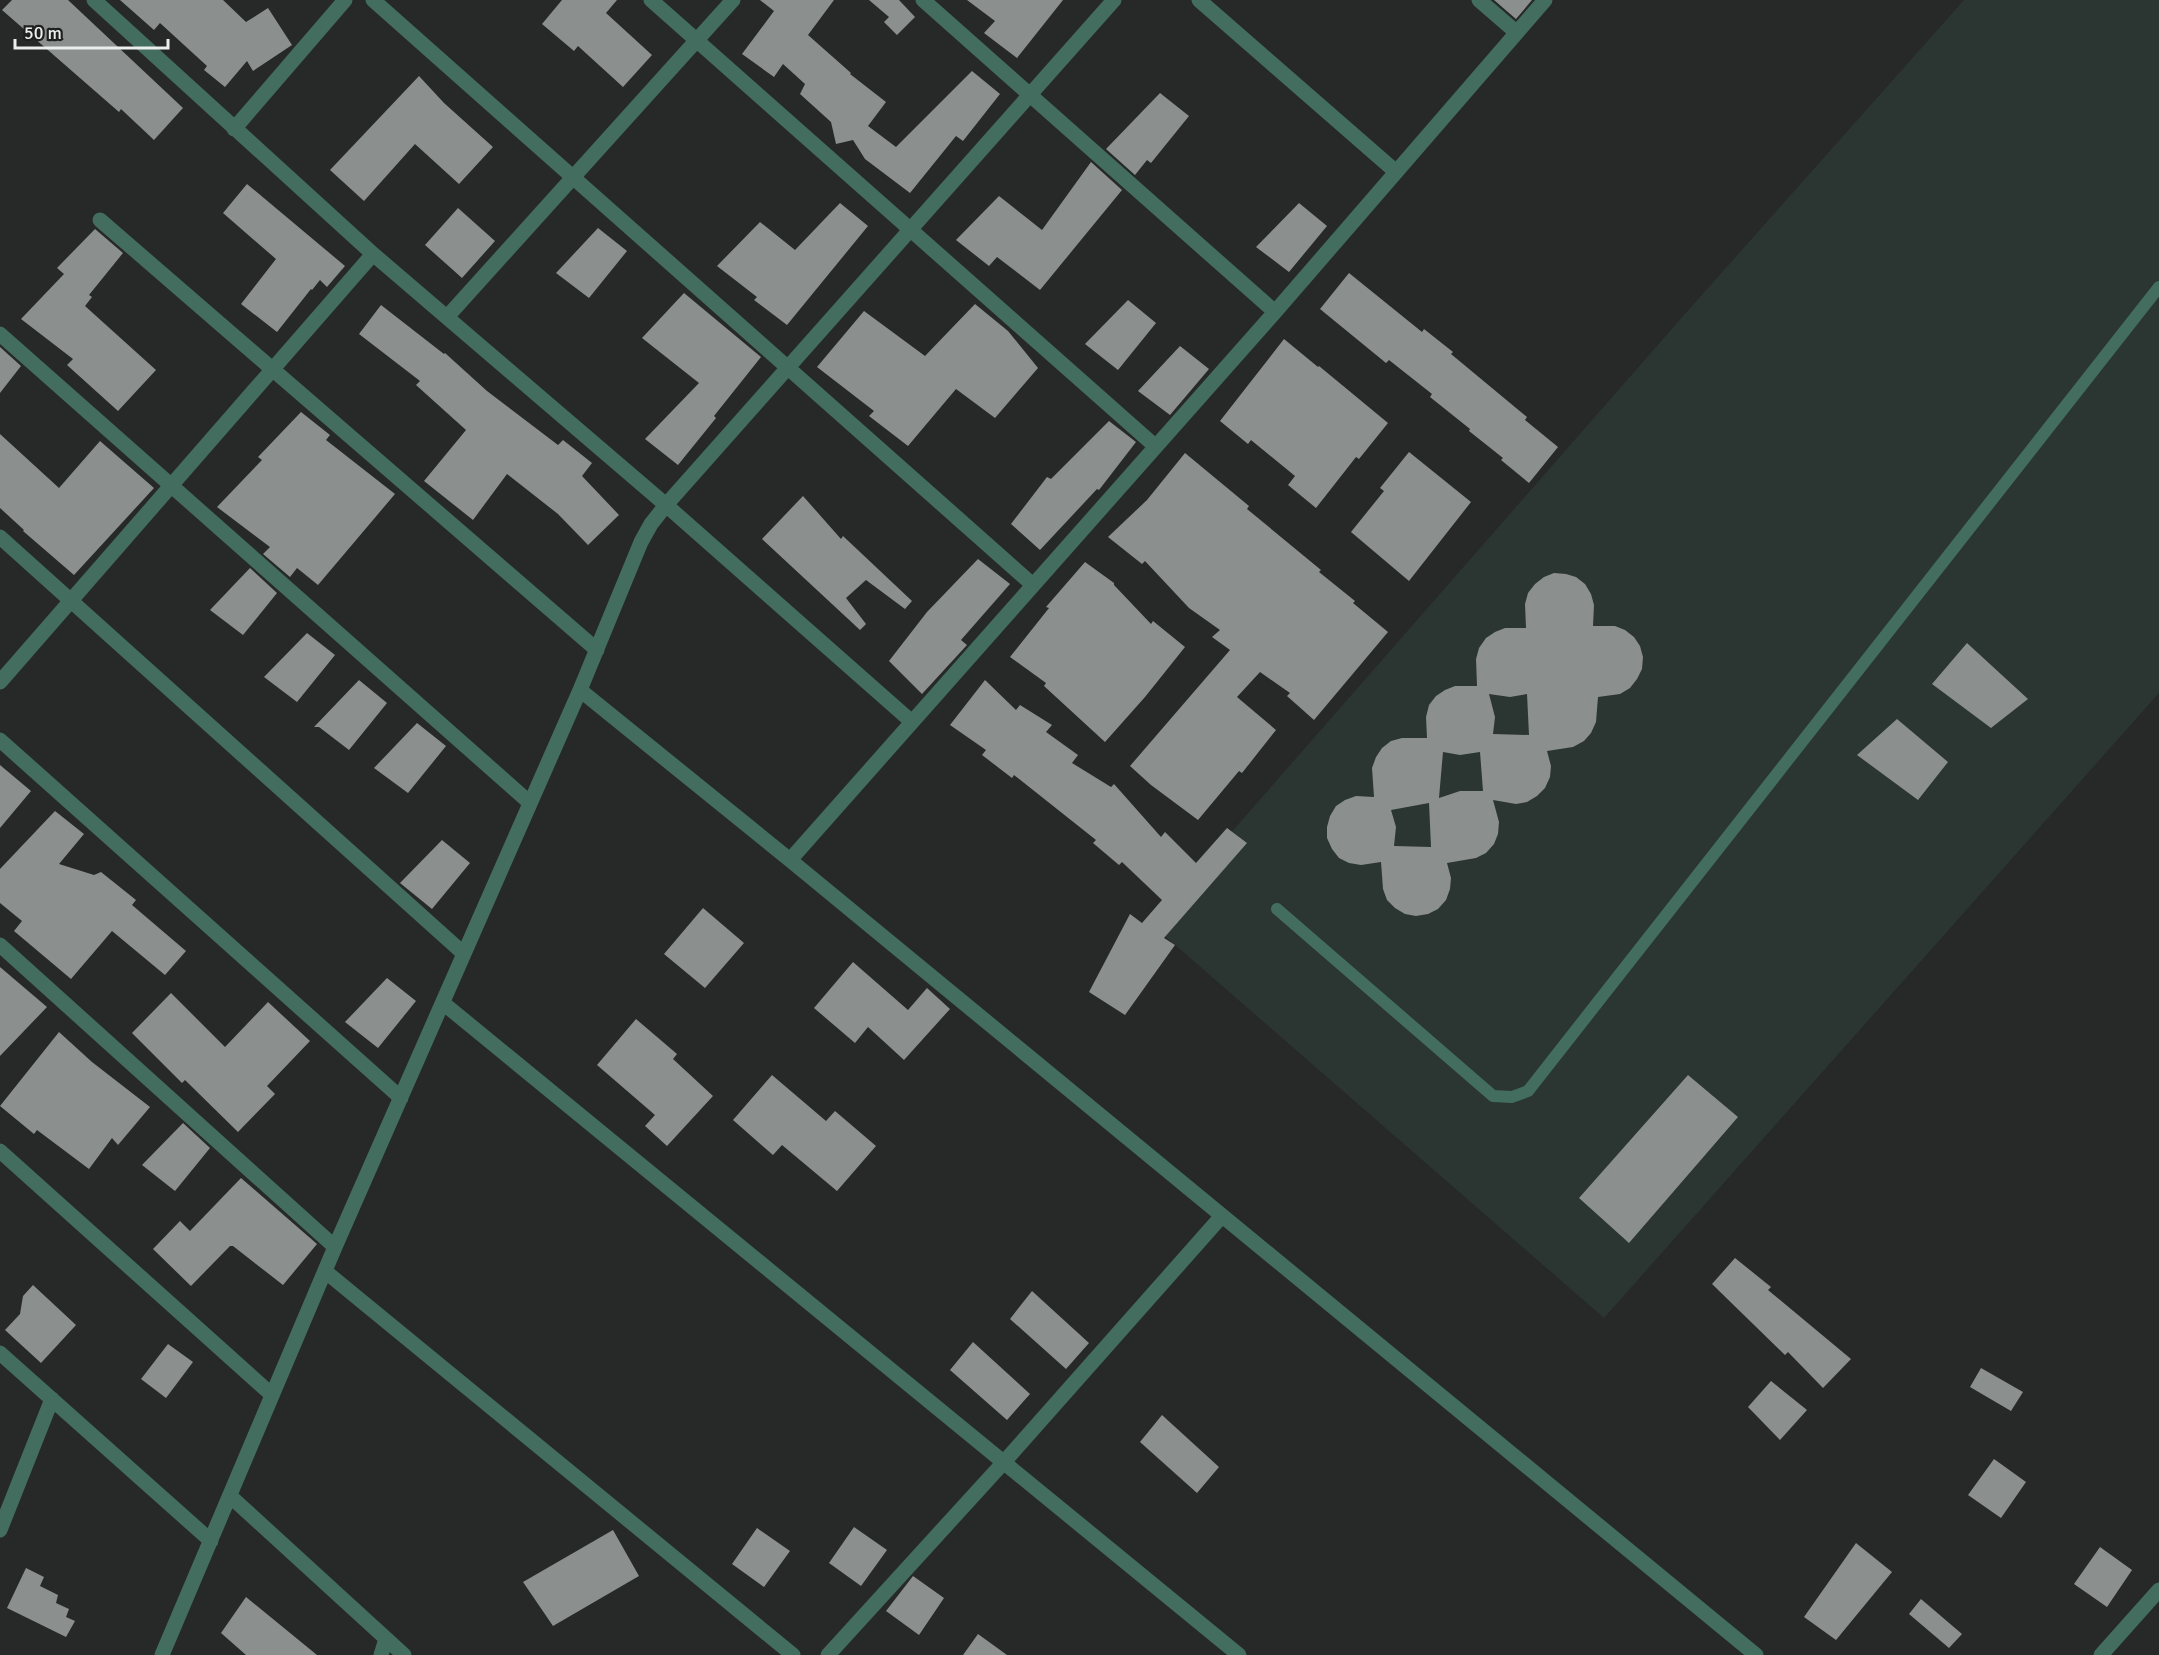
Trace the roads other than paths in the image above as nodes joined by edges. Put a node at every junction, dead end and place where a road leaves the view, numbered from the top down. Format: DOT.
graph roads {
  1 [pos="94,0"];
  2 [pos="345,0"];
  3 [pos="373,0"];
  4 [pos="651,0"];
  5 [pos="733,0"];
  6 [pos="923,0"];
  7 [pos="1114,0"];
  8 [pos="1199,0"];
  9 [pos="1479,0"];
  10 [pos="1545,0"];
  11 [pos="1516,32"];
  12 [pos="696,40"];
  13 [pos="1030,95"];
  14 [pos="234,129"];
  15 [pos="1395,171"];
  16 [pos="573,178"];
  17 [pos="100,220"];
  18 [pos="910,230"];
  19 [pos="373,254"];
  20 [pos="2159,287"];
  21 [pos="1275,312"];
  22 [pos="447,317"];
  23 [pos="0,334"];
  24 [pos="788,368"];
  25 [pos="272,370"];
  26 [pos="1155,446"];
  27 [pos="171,486"];
  28 [pos="666,505"];
  29 [pos="0,537"];
  30 [pos="1033,585"];
  31 [pos="71,601"];
  32 [pos="597,650"];
  33 [pos="0,682"];
  34 [pos="580,690"];
  35 [pos="912,722"];
  36 [pos="0,740"];
  37 [pos="530,803"];
  38 [pos="790,860"];
  39 [pos="1277,909"];
  40 [pos="0,945"];
  41 [pos="463,953"];
  42 [pos="443,1003"];
  43 [pos="401,1098"];
  44 [pos="0,1151"];
  45 [pos="1221,1216"];
  46 [pos="335,1247"];
  47 [pos="326,1272"];
  48 [pos="0,1353"];
  49 [pos="272,1395"];
  50 [pos="52,1399"];
  51 [pos="1005,1462"];
  52 [pos="230,1496"];
  53 [pos="0,1530"];
  54 [pos="211,1541"];
  55 [pos="2159,1590"];
  56 [pos="386,1639"];
  57 [pos="162,1655"];
  58 [pos="381,1655"];
  59 [pos="404,1655"];
  60 [pos="793,1655"];
  61 [pos="828,1655"];
  62 [pos="1239,1655"];
  63 [pos="1756,1655"];
  64 [pos="2101,1655"];
  1 -- 14 [label="street"];
  2 -- 14 [label="street"];
  3 -- 16 [label="street"];
  4 -- 12 [label="street"];
  5 -- 12 [label="street"];
  6 -- 13 [label="street"];
  7 -- 13 [label="street"];
  8 -- 15 [label="street"];
  9 -- 11 [label="street"];
  10 -- 11 [label="street"];
  11 -- 15 [label="street"];
  12 -- 16 [label="street"];
  12 -- 18 [label="street"];
  13 -- 18 [label="street"];
  13 -- 21 [label="street"];
  14 -- 19 [label="street"];
  15 -- 21 [label="street"];
  16 -- 22 [label="street"];
  16 -- 24 [label="street"];
  17 -- 25 [label="street"];
  18 -- 24 [label="street"];
  18 -- 26 [label="street"];
  19 -- 22 [label="street"];
  19 -- 25 [label="street"];
  20 -- 39 [label="lane"];
  21 -- 26 [label="street"];
  22 -- 28 [label="street"];
  23 -- 27 [label="street"];
  24 -- 28 [label="street"];
  24 -- 30 [label="street"];
  25 -- 27 [label="street"];
  25 -- 32 [label="street"];
  26 -- 30 [label="street"];
  27 -- 31 [label="street"];
  27 -- 37 [label="street"];
  28 -- 32 [label="street"];
  28 -- 35 [label="street"];
  29 -- 31 [label="street"];
  30 -- 35 [label="street"];
  31 -- 33 [label="street"];
  31 -- 41 [label="street"];
  32 -- 34 [label="street"];
  34 -- 37 [label="street"];
  34 -- 38 [label="street"];
  35 -- 38 [label="street"];
  36 -- 43 [label="street"];
  37 -- 41 [label="street"];
  38 -- 45 [label="street"];
  40 -- 46 [label="street"];
  41 -- 42 [label="street"];
  42 -- 43 [label="street"];
  42 -- 51 [label="street"];
  43 -- 46 [label="street"];
  44 -- 49 [label="street"];
  45 -- 51 [label="street"];
  45 -- 63 [label="street"];
  46 -- 47 [label="street"];
  47 -- 49 [label="street"];
  47 -- 60 [label="street"];
  48 -- 50 [label="street"];
  49 -- 52 [label="street"];
  50 -- 53 [label="street"];
  50 -- 54 [label="street"];
  51 -- 61 [label="street"];
  51 -- 62 [label="street"];
  52 -- 54 [label="street"];
  52 -- 56 [label="street"];
  54 -- 57 [label="street"];
  55 -- 64 [label="street"];
  56 -- 58 [label="street"];
  56 -- 59 [label="street"];
}
